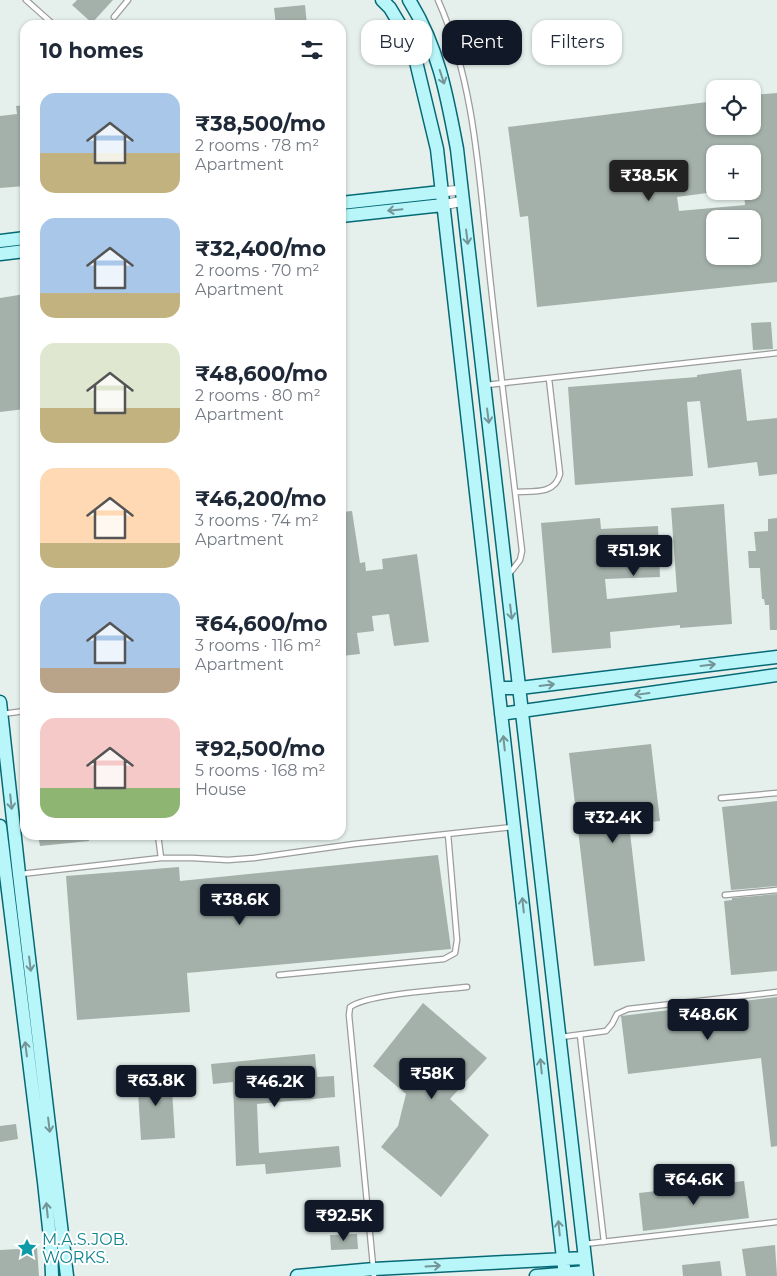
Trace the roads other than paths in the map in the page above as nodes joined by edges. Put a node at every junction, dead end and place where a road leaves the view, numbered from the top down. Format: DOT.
graph roads {
  1 [pos="26,0"];
  2 [pos="128,0"];
  3 [pos="382,0"];
  4 [pos="409,0"];
  5 [pos="438,0"];
  6 [pos="114,17"];
  7 [pos="48,20"];
  8 [pos="442,192"];
  9 [pos="463,195"];
  10 [pos="346,202"];
  11 [pos="443,205"];
  12 [pos="346,215"];
  13 [pos="20,239"];
  14 [pos="0,241"];
  15 [pos="20,252"];
  16 [pos="0,254"];
  17 [pos="777,353"];
  18 [pos="548,378"];
  19 [pos="502,384"];
  20 [pos="485,385"];
  21 [pos="515,492"];
  22 [pos="507,577"];
  23 [pos="777,657"];
  24 [pos="777,675"];
  25 [pos="498,688"];
  26 [pos="520,688"];
  27 [pos="1,708"];
  28 [pos="20,710"];
  29 [pos="522,710"];
  30 [pos="501,714"];
  31 [pos="777,792"];
  32 [pos="721,798"];
  33 [pos="0,826"];
  34 [pos="514,827"];
  35 [pos="448,834"];
  36 [pos="159,840"];
  37 [pos="161,858"];
  38 [pos="19,874"];
  39 [pos="777,890"];
  40 [pos="725,895"];
  41 [pos="280,975"];
  42 [pos="466,987"];
  43 [pos="777,992"];
  44 [pos="580,1035"];
  45 [pos="559,1038"];
  46 [pos="777,1222"];
  47 [pos="604,1242"];
  48 [pos="583,1244"];
  49 [pos="584,1258"];
  50 [pos="563,1260"];
  51 [pos="374,1273"];
  52 [pos="586,1274"];
  53 [pos="565,1275"];
  54 [pos="52,1276"];
  55 [pos="67,1276"];
  56 [pos="297,1276"];
  57 [pos="536,1276"];
  1 -- 7 [label="lane"];
  2 -- 6 [label="lane"];
  3 -- 8 [label="street"];
  4 -- 9 [label="street, one-way"];
  5 -- 19 [label="lane"];
  8 -- 9 [label="street"];
  8 -- 10 [label="street"];
  8 -- 11 [label="street"];
  9 -- 11 [label="street"];
  9 -- 20 [label="street, one-way"];
  11 -- 12 [label="street, one-way"];
  11 -- 25 [label="street"];
  13 -- 14 [label="street"];
  15 -- 16 [label="street"];
  17 -- 18 [label="lane"];
  18 -- 19 [label="lane"];
  18 -- 21 [label="lane"];
  19 -- 20 [label="lane"];
  19 -- 21 [label="lane"];
  20 -- 22 [label="street, one-way"];
  21 -- 22 [label="lane"];
  22 -- 26 [label="street, one-way"];
  26 -- 23 [label="street, one-way"];
  24 -- 29 [label="street, one-way"];
  25 -- 26 [label="street"];
  25 -- 30 [label="street"];
  26 -- 29 [label="street"];
  27 -- 28 [label="lane"];
  27 -- 38 [label="street, one-way"];
  29 -- 30 [label="street"];
  29 -- 45 [label="street"];
  34 -- 30 [label="street, one-way"];
  31 -- 32 [label="lane"];
  54 -- 33 [label="street, one-way"];
  34 -- 35 [label="lane"];
  50 -- 34 [label="street, one-way"];
  35 -- 37 [label="lane"];
  35 -- 41 [label="lane"];
  36 -- 37 [label="lane"];
  37 -- 38 [label="lane"];
  38 -- 55 [label="street, one-way"];
  39 -- 40 [label="lane"];
  42 -- 51 [label="lane"];
  43 -- 44 [label="lane"];
  44 -- 45 [label="lane"];
  44 -- 47 [label="lane"];
  45 -- 48 [label="street"];
  46 -- 47 [label="lane"];
  47 -- 48 [label="lane"];
  48 -- 49 [label="street"];
  49 -- 50 [label="street"];
  49 -- 52 [label="street"];
  51 -- 50 [label="street, one-way"];
  50 -- 53 [label="street"];
  51 -- 56 [label="street"];
  52 -- 53 [label="street"];
  53 -- 57 [label="street"];
}
